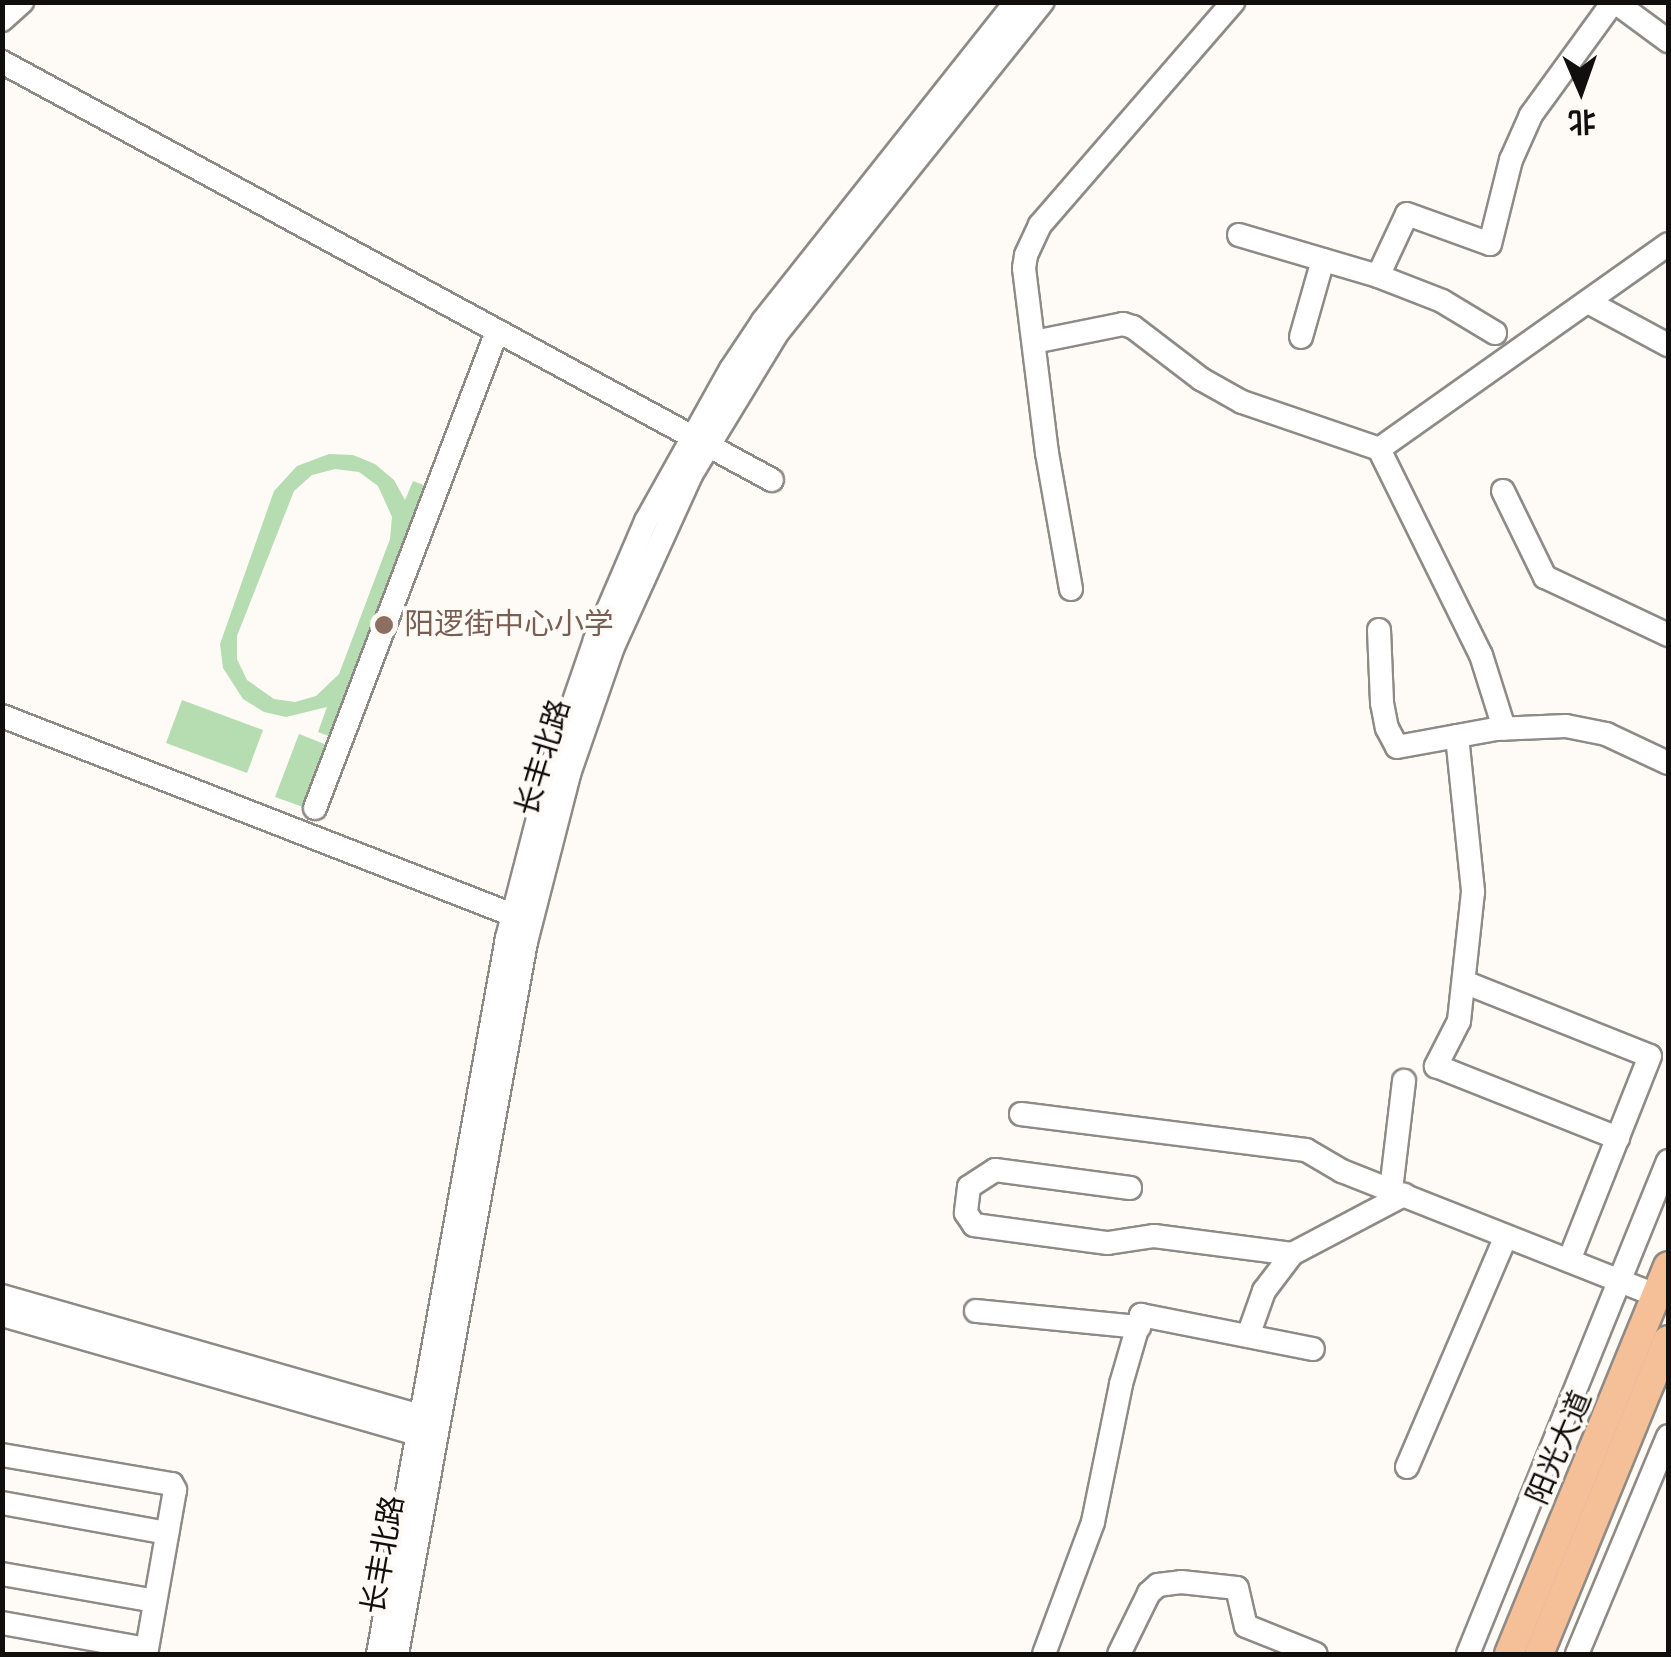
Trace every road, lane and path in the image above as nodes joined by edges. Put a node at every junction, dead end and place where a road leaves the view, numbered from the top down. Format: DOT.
graph roads {
  1 [pos="1016,2"];
  2 [pos="1042,2"];
  3 [pos="1233,2"];
  4 [pos="1614,2"];
  5 [pos="1668,41"];
  6 [pos="2,62"];
  7 [pos="2,76"];
  8 [pos="1239,235"];
  9 [pos="1668,244"];
  10 [pos="1324,260"];
  11 [pos="1378,276"];
  12 [pos="1588,302"];
  13 [pos="1494,333"];
  14 [pos="1301,337"];
  15 [pos="1034,342"];
  16 [pos="493,343"];
  17 [pos="1668,345"];
  18 [pos="696,446"];
  19 [pos="1379,449"];
  20 [pos="769,486"];
  21 [pos="1504,491"];
  22 [pos="1071,590"];
  23 [pos="1378,630"];
  24 [pos="1668,635"];
  25 [pos="2,716"];
  26 [pos="1504,728"];
  27 [pos="1457,736"];
  28 [pos="1668,763"];
  29 [pos="316,808"];
  30 [pos="513,914"];
  31 [pos="1464,982"];
  32 [pos="1404,1081"];
  33 [pos="1020,1114"];
  34 [pos="1618,1138"];
  35 [pos="1668,1161"];
  36 [pos="1130,1188"];
  37 [pos="1392,1191"];
  38 [pos="1506,1236"];
  39 [pos="1292,1254"];
  40 [pos="1569,1261"];
  41 [pos="1668,1266"];
  42 [pos="1621,1282"];
  43 [pos="2,1296"];
  44 [pos="1656,1296"];
  45 [pos="976,1310"];
  46 [pos="3,1315"];
  47 [pos="1138,1327"];
  48 [pos="1248,1336"];
  49 [pos="1668,1340"];
  50 [pos="1313,1349"];
  51 [pos="428,1427"];
  52 [pos="1668,1436"];
  53 [pos="2,1456"];
  54 [pos="1407,1467"];
  55 [pos="2,1504"];
  56 [pos="167,1533"];
  57 [pos="2,1574"];
  58 [pos="155,1601"];
  59 [pos="2,1623"];
  60 [pos="146,1652"];
  61 [pos="378,1654"];
  62 [pos="397,1654"];
  63 [pos="1044,1654"];
  64 [pos="1120,1654"];
  65 [pos="1316,1654"];
  66 [pos="1468,1654"];
  67 [pos="1509,1654"];
  68 [pos="1539,1654"];
  69 [pos="1577,1654"];
  1 -- 18 [label="street, 长丰北路"];
  2 -- 18 [label="street, 长丰北路"];
  3 -- 15 [label="street"];
  4 -- 5 [label="street"];
  4 -- 11 [label="street"];
  6 -- 18 [label="street"];
  7 -- 16 [label="street"];
  8 -- 10 [label="street"];
  9 -- 12 [label="street"];
  10 -- 11 [label="street"];
  10 -- 14 [label="street"];
  11 -- 13 [label="street"];
  12 -- 17 [label="street"];
  12 -- 19 [label="street"];
  15 -- 19 [label="street"];
  15 -- 22 [label="street"];
  16 -- 18 [label="street"];
  16 -- 29 [label="street"];
  18 -- 20 [label="street"];
  18 -- 30 [label="street, 长丰北路"];
  18 -- 51 [label="street, 长丰北路"];
  19 -- 26 [label="street"];
  21 -- 24 [label="street"];
  23 -- 27 [label="street"];
  25 -- 30 [label="street"];
  26 -- 27 [label="street"];
  26 -- 28 [label="street"];
  27 -- 31 [label="street"];
  30 -- 51 [label="street, 长丰北路"];
  31 -- 34 [label="street"];
  31 -- 34 [label="street"];
  32 -- 37 [label="street"];
  33 -- 37 [label="street"];
  34 -- 40 [label="street"];
  35 -- 42 [label="street"];
  36 -- 39 [label="street"];
  37 -- 38 [label="street"];
  37 -- 39 [label="street"];
  38 -- 40 [label="street"];
  38 -- 54 [label="street"];
  39 -- 48 [label="street"];
  40 -- 42 [label="street"];
  41 -- 44 [label="main road, 阳光大道"];
  42 -- 44 [label="street"];
  42 -- 66 [label="street"];
  43 -- 51 [label="street"];
  44 -- 67 [label="main road, 阳光大道"];
  45 -- 47 [label="street"];
  46 -- 51 [label="street"];
  47 -- 48 [label="street"];
  47 -- 63 [label="street"];
  48 -- 50 [label="street"];
  49 -- 68 [label="main road, 阳光大道"];
  51 -- 61 [label="street, 长丰北路"];
  51 -- 62 [label="street, 长丰北路"];
  52 -- 69 [label="street"];
  53 -- 56 [label="street"];
  55 -- 56 [label="street"];
  56 -- 58 [label="street"];
  57 -- 58 [label="street"];
  58 -- 60 [label="street"];
  59 -- 60 [label="street"];
  64 -- 65 [label="street"];
}
